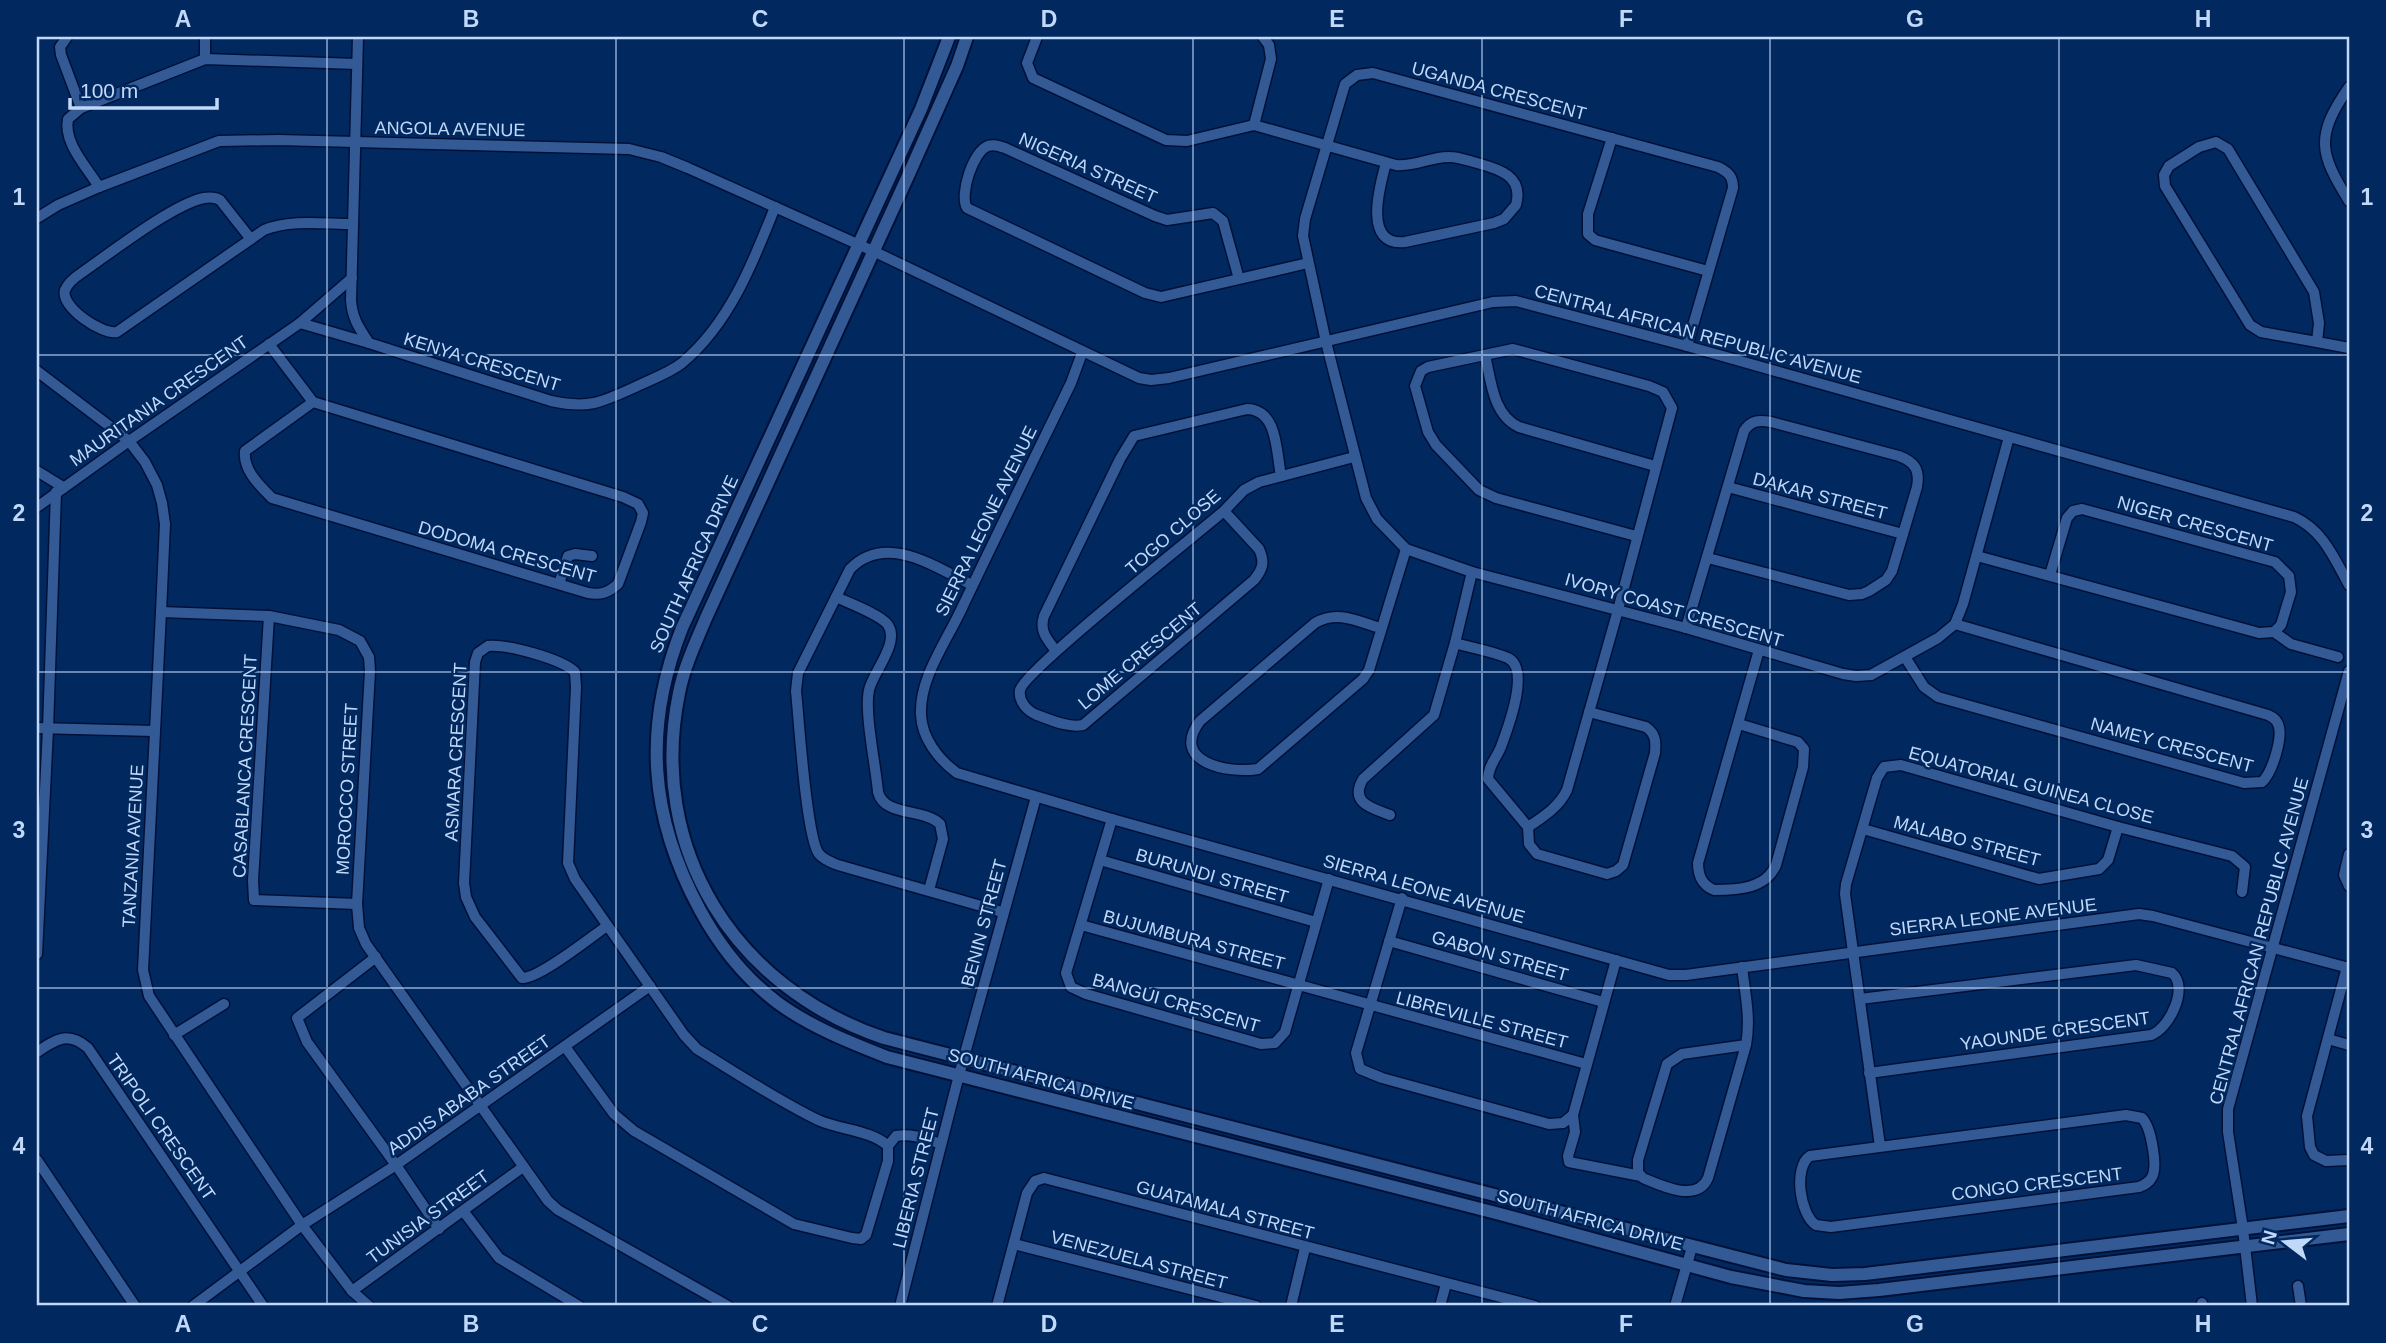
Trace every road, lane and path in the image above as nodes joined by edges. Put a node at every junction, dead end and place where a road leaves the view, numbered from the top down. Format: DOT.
graph roads {
  1 [pos="67,37"];
  2 [pos="205,37"];
  3 [pos="358,37"];
  4 [pos="949,37"];
  5 [pos="967,37"];
  6 [pos="1037,37"];
  7 [pos="1263,37"];
  8 [pos="205,59"];
  9 [pos="357,64"];
  10 [pos="2349,87"];
  11 [pos="81,108"];
  12 [pos="1254,125"];
  13 [pos="1612,138"];
  14 [pos="355,143"];
  15 [pos="1326,144"];
  16 [pos="1386,163"];
  17 [pos="99,187"];
  18 [pos="2349,201"];
  19 [pos="775,207"];
  20 [pos="37,218"];
  21 [pos="353,224"];
  22 [pos="250,238"];
  23 [pos="858,245"];
  24 [pos="873,251"];
  25 [pos="1308,263"];
  26 [pos="1708,271"];
  27 [pos="352,278"];
  28 [pos="1238,279"];
  29 [pos="300,323"];
  30 [pos="1326,342"];
  31 [pos="2317,342"];
  32 [pos="369,343"];
  33 [pos="269,344"];
  34 [pos="1687,346"];
  35 [pos="2349,348"];
  36 [pos="1082,352"];
  37 [pos="1485,355"];
  38 [pos="37,371"];
  39 [pos="313,402"];
  40 [pos="2009,437"];
  41 [pos="129,441"];
  42 [pos="1354,457"];
  43 [pos="1655,466"];
  44 [pos="37,471"];
  45 [pos="1281,476"];
  46 [pos="1728,487"];
  47 [pos="60,490"];
  48 [pos="37,507"];
  49 [pos="1224,511"];
  50 [pos="1903,534"];
  51 [pos="1636,536"];
  52 [pos="1406,549"];
  53 [pos="592,556"];
  54 [pos="1977,556"];
  55 [pos="1708,558"];
  56 [pos="1472,572"];
  57 [pos="2050,575"];
  58 [pos="559,584"];
  59 [pos="972,585"];
  60 [pos="2349,585"];
  61 [pos="836,597"];
  62 [pos="1618,610"];
  63 [pos="161,612"];
  64 [pos="269,616"];
  65 [pos="1955,624"];
  66 [pos="1380,628"];
  67 [pos="1686,628"];
  68 [pos="2274,632"];
  69 [pos="1455,643"];
  70 [pos="1759,650"];
  71 [pos="1056,651"];
  72 [pos="1905,657"];
  73 [pos="2338,657"];
  74 [pos="2349,671"];
  75 [pos="1589,712"];
  76 [pos="1739,724"];
  77 [pos="37,728"];
  78 [pos="48,729"];
  79 [pos="154,731"];
  80 [pos="1036,797"];
  81 [pos="1390,815"];
  82 [pos="1112,819"];
  83 [pos="1528,827"];
  84 [pos="2118,827"];
  85 [pos="1863,829"];
  86 [pos="2349,854"];
  87 [pos="1100,860"];
  88 [pos="1329,879"];
  89 [pos="2349,886"];
  90 [pos="929,890"];
  91 [pos="2242,892"];
  92 [pos="1402,898"];
  93 [pos="357,904"];
  94 [pos="1002,912"];
  95 [pos="1316,922"];
  96 [pos="1081,925"];
  97 [pos="607,926"];
  98 [pos="1389,941"];
  99 [pos="2271,947"];
  100 [pos="1852,951"];
  101 [pos="37,954"];
  102 [pos="376,957"];
  103 [pos="1616,960"];
  104 [pos="1742,967"];
  105 [pos="2348,968"];
  106 [pos="1298,985"];
  107 [pos="650,986"];
  108 [pos="1860,999"];
  109 [pos="1603,1002"];
  110 [pos="224,1004"];
  111 [pos="1370,1006"];
  112 [pos="174,1035"];
  113 [pos="2328,1039"];
  114 [pos="1746,1045"];
  115 [pos="2349,1045"];
  116 [pos="566,1048"];
  117 [pos="37,1052"];
  118 [pos="964,1057"];
  119 [pos="1586,1064"];
  120 [pos="1869,1073"];
  121 [pos="959,1075"];
  122 [pos="481,1105"];
  123 [pos="1573,1115"];
  124 [pos="941,1144"];
  125 [pos="888,1146"];
  126 [pos="1880,1146"];
  127 [pos="37,1160"];
  128 [pos="2349,1160"];
  129 [pos="396,1165"];
  130 [pos="523,1167"];
  131 [pos="1641,1176"];
  132 [pos="464,1212"];
  133 [pos="2349,1216"];
  134 [pos="302,1226"];
  135 [pos="439,1229"];
  136 [pos="2243,1229"];
  137 [pos="2349,1234"];
  138 [pos="1014,1244"];
  139 [pos="2245,1245"];
  140 [pos="1692,1247"];
  141 [pos="1305,1248"];
  142 [pos="1687,1265"];
  143 [pos="241,1271"];
  144 [pos="1446,1284"];
  145 [pos="2298,1286"];
  146 [pos="352,1291"];
  147 [pos="135,1306"];
  148 [pos="193,1306"];
  149 [pos="263,1306"];
  150 [pos="369,1306"];
  151 [pos="579,1306"];
  152 [pos="728,1306"];
  153 [pos="900,1306"];
  154 [pos="997,1306"];
  155 [pos="1255,1306"];
  156 [pos="1291,1306"];
  157 [pos="1440,1306"];
  158 [pos="1535,1306"];
  159 [pos="1675,1306"];
  160 [pos="2252,1306"];
  161 [pos="2301,1306"];
  1 -- 11 [label="street"];
  2 -- 8 [label="street"];
  3 -- 9 [label="street"];
  4 -- 23 [label="street, SOUTH AFRICA DRIVE"];
  5 -- 24 [label="street, SOUTH AFRICA DRIVE"];
  6 -- 12 [label="street"];
  7 -- 12 [label="street"];
  8 -- 9 [label="street"];
  8 -- 11 [label="street"];
  9 -- 14 [label="street"];
  10 -- 18 [label="street"];
  11 -- 17 [label="street"];
  12 -- 15 [label="street"];
  13 -- 15 [label="street, UGANDA CRESCENT"];
  13 -- 26 [label="street, UGANDA CRESCENT"];
  13 -- 26 [label="street"];
  14 -- 17 [label="street, ANGOLA AVENUE"];
  14 -- 19 [label="street, ANGOLA AVENUE"];
  14 -- 21 [label="street"];
  15 -- 16 [label="street"];
  15 -- 25 [label="street, UGANDA CRESCENT"];
  16 -- 16 [label="street"];
  17 -- 20 [label="street, ANGOLA AVENUE"];
  19 -- 23 [label="street, ANGOLA AVENUE"];
  19 -- 32 [label="street, KENYA CRESCENT"];
  21 -- 22 [label="street"];
  21 -- 27 [label="street"];
  22 -- 22 [label="street"];
  23 -- 24 [label="street, CENTRAL AFRICAN REPUBLIC AVENUE"];
  23 -- 121 [label="street, SOUTH AFRICA DRIVE"];
  24 -- 36 [label="street, CENTRAL AFRICAN REPUBLIC AVENUE"];
  24 -- 118 [label="street, SOUTH AFRICA DRIVE"];
  25 -- 28 [label="street, NIGERIA STREET"];
  25 -- 30 [label="street, UGANDA CRESCENT"];
  26 -- 34 [label="street, UGANDA CRESCENT"];
  27 -- 29 [label="street, MAURITANIA CRESCENT"];
  27 -- 32 [label="street"];
  28 -- 28 [label="street, NIGERIA STREET"];
  29 -- 32 [label="street"];
  29 -- 33 [label="street, MAURITANIA CRESCENT"];
  30 -- 34 [label="street, CENTRAL AFRICAN REPUBLIC AVENUE"];
  30 -- 36 [label="street, CENTRAL AFRICAN REPUBLIC AVENUE"];
  30 -- 42 [label="street, IVORY COAST CRESCENT"];
  31 -- 31 [label="street"];
  31 -- 35 [label="street"];
  33 -- 39 [label="street"];
  33 -- 41 [label="street, MAURITANIA CRESCENT"];
  34 -- 40 [label="street, CENTRAL AFRICAN REPUBLIC AVENUE"];
  36 -- 59 [label="street, SIERRA LEONE AVENUE"];
  37 -- 43 [label="street"];
  37 -- 43 [label="street"];
  37 -- 51 [label="street"];
  38 -- 41 [label="street, TANZANIA AVENUE"];
  39 -- 58 [label="street, DODOMA CRESCENT"];
  39 -- 58 [label="street, DODOMA CRESCENT"];
  40 -- 54 [label="street"];
  40 -- 60 [label="street, CENTRAL AFRICAN REPUBLIC AVENUE"];
  41 -- 47 [label="street, MAURITANIA CRESCENT"];
  41 -- 63 [label="street, TANZANIA AVENUE"];
  42 -- 45 [label="street, TOGO CLOSE"];
  42 -- 52 [label="street, IVORY COAST CRESCENT"];
  43 -- 51 [label="street"];
  44 -- 47 [label="street"];
  45 -- 49 [label="street, TOGO CLOSE"];
  45 -- 71 [label="street"];
  46 -- 50 [label="street, DAKAR STREET"];
  46 -- 50 [label="street"];
  46 -- 55 [label="street"];
  47 -- 48 [label="street, MAURITANIA CRESCENT"];
  47 -- 78 [label="street"];
  49 -- 71 [label="street, TOGO CLOSE"];
  49 -- 71 [label="street, LOME CRESCENT"];
  50 -- 55 [label="street"];
  51 -- 62 [label="street"];
  52 -- 56 [label="street, IVORY COAST CRESCENT"];
  52 -- 66 [label="street"];
  53 -- 58 [label="street"];
  54 -- 57 [label="street"];
  54 -- 65 [label="street"];
  55 -- 67 [label="street"];
  56 -- 62 [label="street, IVORY COAST CRESCENT"];
  56 -- 69 [label="street"];
  57 -- 68 [label="street"];
  57 -- 68 [label="street, NIGER CRESCENT"];
  59 -- 61 [label="street"];
  59 -- 80 [label="street, SIERRA LEONE AVENUE"];
  61 -- 90 [label="street"];
  61 -- 90 [label="street"];
  62 -- 67 [label="street, IVORY COAST CRESCENT"];
  62 -- 75 [label="street"];
  63 -- 64 [label="street, MOROCCO STREET"];
  63 -- 79 [label="street, TANZANIA AVENUE"];
  64 -- 93 [label="street, MOROCCO STREET"];
  64 -- 93 [label="street, CASABLANCA CRESCENT"];
  65 -- 72 [label="street, IVORY COAST CRESCENT"];
  65 -- 72 [label="street, NAMEY CRESCENT"];
  66 -- 66 [label="street"];
  67 -- 70 [label="street, IVORY COAST CRESCENT"];
  68 -- 73 [label="street"];
  69 -- 81 [label="street"];
  69 -- 83 [label="street"];
  70 -- 72 [label="street, IVORY COAST CRESCENT"];
  70 -- 76 [label="street"];
  74 -- 99 [label="street, CENTRAL AFRICAN REPUBLIC AVENUE"];
  75 -- 83 [label="street"];
  75 -- 83 [label="street"];
  76 -- 76 [label="street"];
  77 -- 78 [label="street"];
  78 -- 79 [label="street"];
  78 -- 101 [label="street"];
  79 -- 112 [label="street, TANZANIA AVENUE"];
  80 -- 82 [label="street, SIERRA LEONE AVENUE"];
  80 -- 94 [label="street, BENIN STREET"];
  82 -- 87 [label="street, BANGUI CRESCENT"];
  82 -- 88 [label="street, SIERRA LEONE AVENUE"];
  84 -- 85 [label="street, MALABO STREET"];
  84 -- 85 [label="street, EQUATORIAL GUINEA CLOSE"];
  84 -- 91 [label="street, EQUATORIAL GUINEA CLOSE"];
  85 -- 100 [label="street, EQUATORIAL GUINEA CLOSE"];
  86 -- 89 [label="street"];
  87 -- 95 [label="street, BURUNDI STREET"];
  87 -- 96 [label="street, BANGUI CRESCENT"];
  88 -- 92 [label="street, SIERRA LEONE AVENUE"];
  88 -- 95 [label="street, BANGUI CRESCENT"];
  90 -- 94 [label="street"];
  92 -- 98 [label="street"];
  92 -- 103 [label="street, SIERRA LEONE AVENUE"];
  93 -- 102 [label="street, MOROCCO STREET"];
  94 -- 118 [label="street, BENIN STREET"];
  95 -- 106 [label="street, BANGUI CRESCENT"];
  96 -- 106 [label="street, BUJUMBURA STREET"];
  96 -- 106 [label="street, BANGUI CRESCENT"];
  97 -- 97 [label="street, ASMARA CRESCENT"];
  97 -- 107 [label="street"];
  98 -- 109 [label="street, GABON STREET"];
  98 -- 111 [label="street"];
  99 -- 100 [label="street, SIERRA LEONE AVENUE"];
  99 -- 105 [label="street, SIERRA LEONE AVENUE"];
  99 -- 136 [label="street, CENTRAL AFRICAN REPUBLIC AVENUE"];
  100 -- 104 [label="street, SIERRA LEONE AVENUE"];
  100 -- 108 [label="street, EQUATORIAL GUINEA CLOSE"];
  102 -- 122 [label="street, MOROCCO STREET"];
  102 -- 129 [label="street"];
  103 -- 104 [label="street, SIERRA LEONE AVENUE"];
  103 -- 109 [label="street"];
  104 -- 114 [label="street"];
  105 -- 113 [label="street"];
  106 -- 111 [label="street, BUJUMBURA STREET"];
  107 -- 116 [label="street, ADDIS ABABA STREET"];
  107 -- 125 [label="street"];
  108 -- 120 [label="street, EQUATORIAL GUINEA CLOSE"];
  108 -- 120 [label="street, YAOUNDE CRESCENT"];
  109 -- 119 [label="street"];
  110 -- 112 [label="street"];
  111 -- 119 [label="street, LIBREVILLE STREET"];
  111 -- 123 [label="street"];
  112 -- 134 [label="street, TANZANIA AVENUE"];
  113 -- 115 [label="street"];
  113 -- 128 [label="street"];
  114 -- 131 [label="street"];
  114 -- 131 [label="street"];
  116 -- 122 [label="street, ADDIS ABABA STREET"];
  116 -- 125 [label="street"];
  117 -- 143 [label="street, TRIPOLI CRESCENT"];
  118 -- 121 [label="street, LIBERIA STREET"];
  118 -- 140 [label="street, SOUTH AFRICA DRIVE"];
  119 -- 123 [label="street"];
  120 -- 126 [label="street, EQUATORIAL GUINEA CLOSE"];
  121 -- 124 [label="street, LIBERIA STREET"];
  121 -- 142 [label="street, SOUTH AFRICA DRIVE"];
  122 -- 129 [label="street, ADDIS ABABA STREET"];
  122 -- 130 [label="street, MOROCCO STREET"];
  123 -- 131 [label="street"];
  124 -- 125 [label="street"];
  124 -- 153 [label="street, LIBERIA STREET"];
  126 -- 126 [label="street, CONGO CRESCENT"];
  127 -- 147 [label="street"];
  129 -- 134 [label="street, ADDIS ABABA STREET"];
  129 -- 135 [label="street"];
  130 -- 132 [label="street, TUNISIA STREET"];
  130 -- 152 [label="street, MOROCCO STREET"];
  132 -- 135 [label="street, TUNISIA STREET"];
  132 -- 151 [label="street"];
  133 -- 136 [label="street, SOUTH AFRICA DRIVE"];
  134 -- 143 [label="street"];
  134 -- 146 [label="street, TANZANIA AVENUE"];
  135 -- 146 [label="street, TUNISIA STREET"];
  136 -- 139 [label="street, CENTRAL AFRICAN REPUBLIC AVENUE"];
  136 -- 140 [label="street, SOUTH AFRICA DRIVE"];
  137 -- 139 [label="street, SOUTH AFRICA DRIVE"];
  138 -- 141 [label="street, GUATAMALA STREET"];
  138 -- 154 [label="street, GUATAMALA STREET"];
  138 -- 155 [label="street, VENEZUELA STREET"];
  139 -- 142 [label="street, SOUTH AFRICA DRIVE"];
  139 -- 160 [label="street, CENTRAL AFRICAN REPUBLIC AVENUE"];
  140 -- 142 [label="street"];
  141 -- 144 [label="street, GUATAMALA STREET"];
  141 -- 156 [label="street"];
  142 -- 159 [label="street"];
  143 -- 148 [label="street"];
  143 -- 149 [label="street"];
  144 -- 157 [label="street"];
  144 -- 158 [label="street, GUATAMALA STREET"];
  145 -- 161 [label="street"];
  146 -- 150 [label="street, TANZANIA AVENUE"];
}
